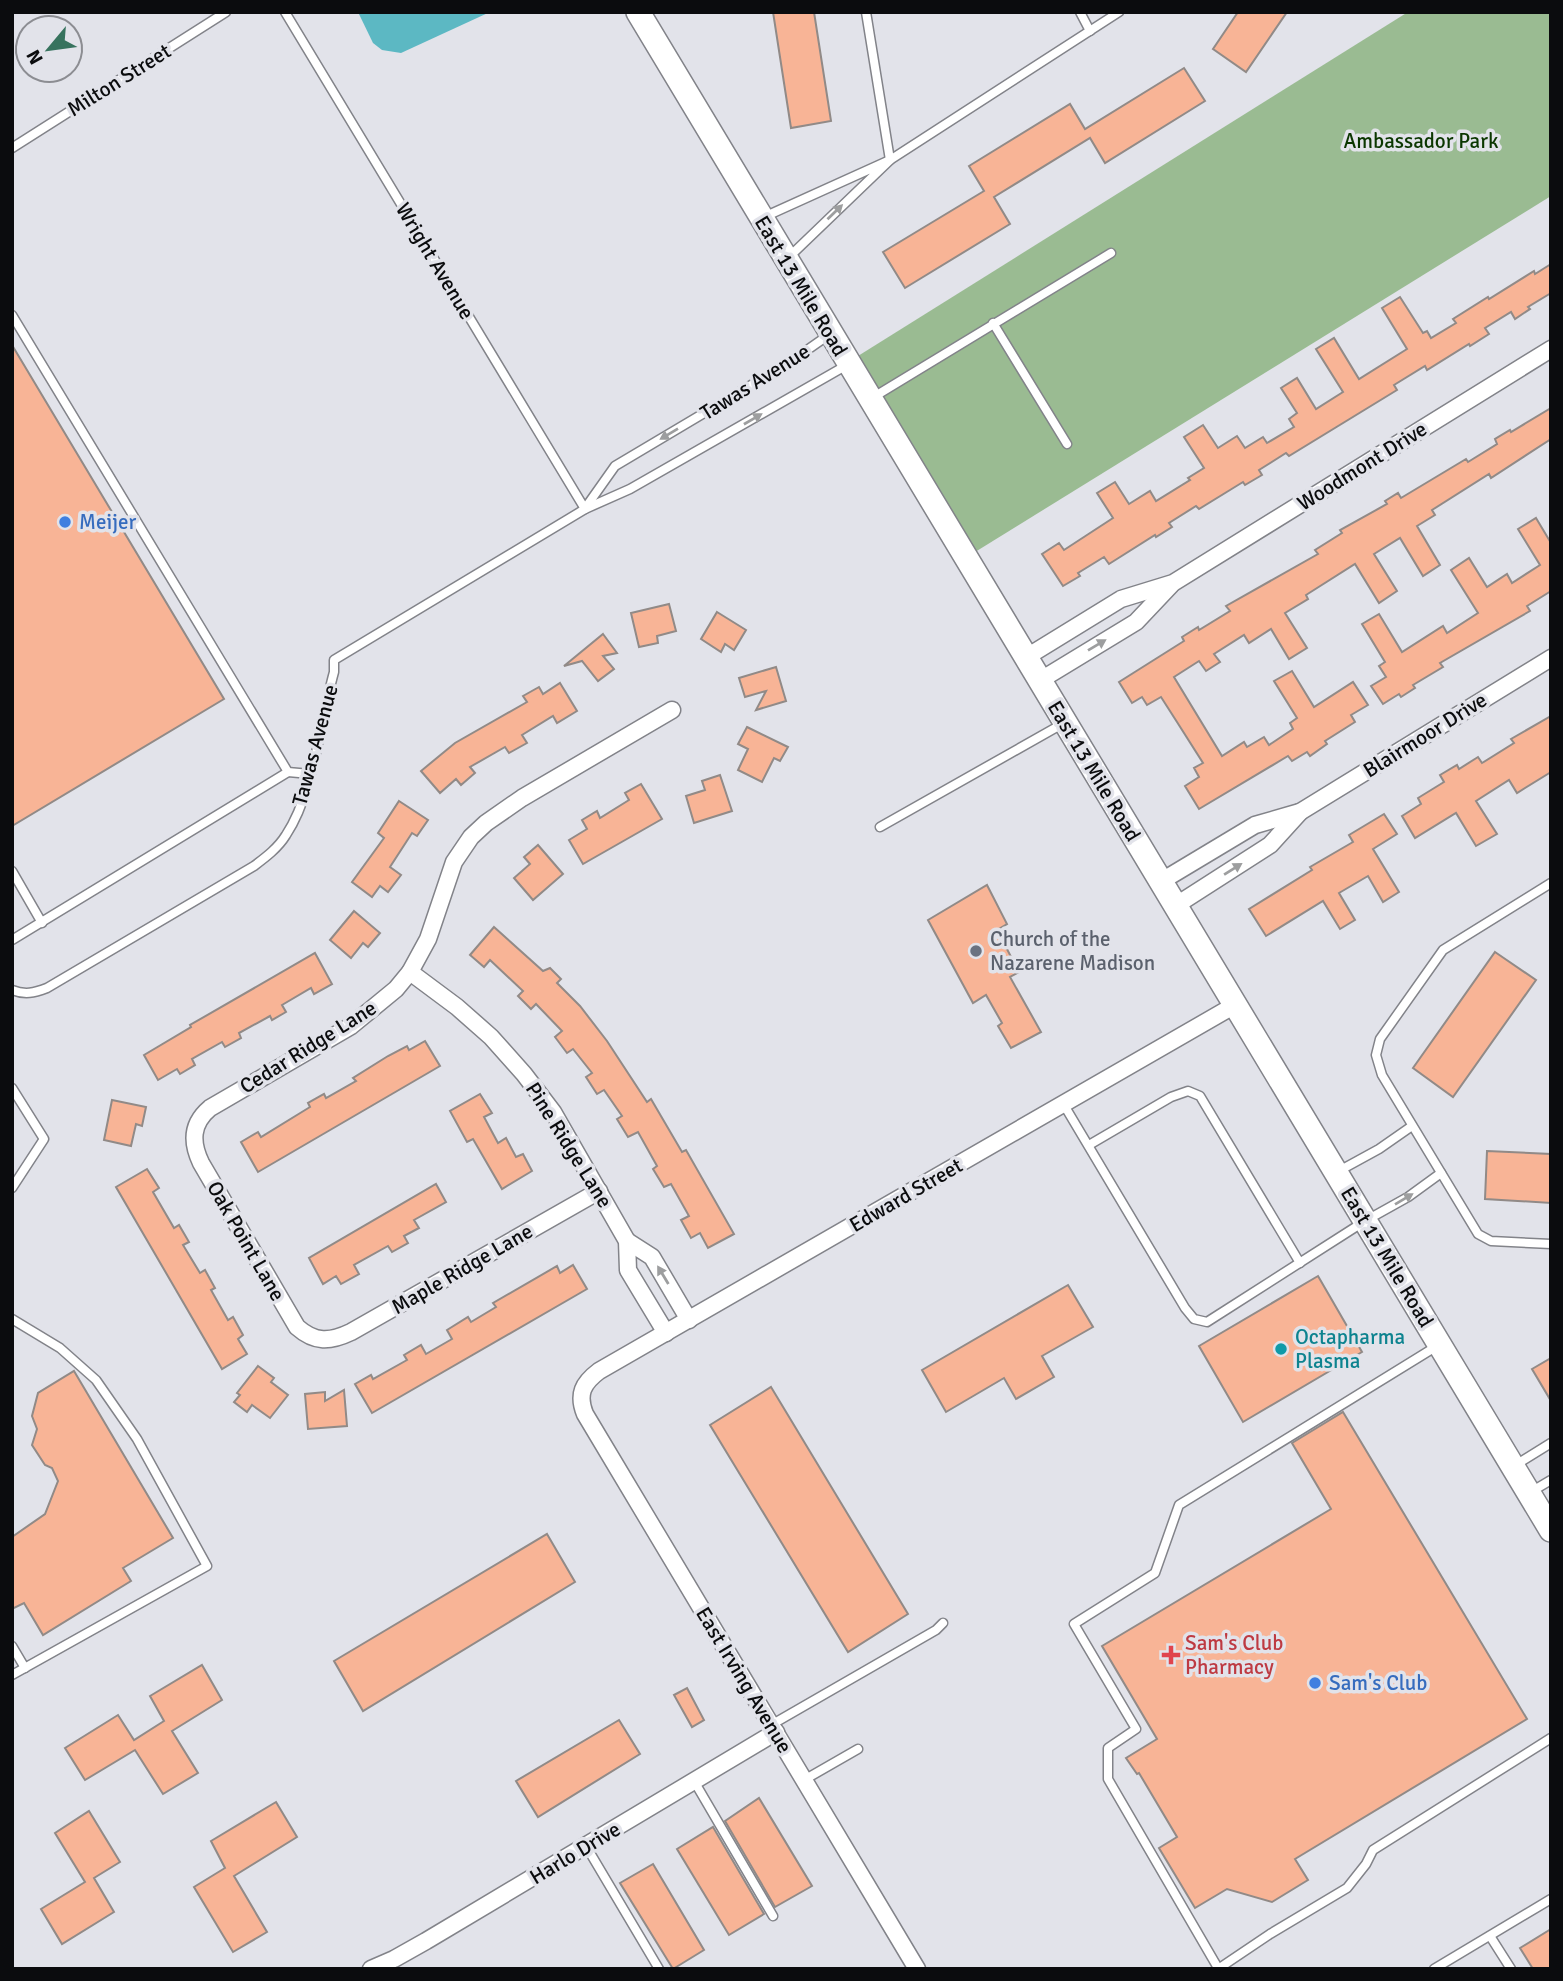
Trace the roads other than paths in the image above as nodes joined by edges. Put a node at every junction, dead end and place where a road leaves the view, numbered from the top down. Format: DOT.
graph roads {
  1 [pos="226,12"];
  2 [pos="285,12"];
  3 [pos="638,12"];
  4 [pos="866,12"];
  5 [pos="1080,12"];
  6 [pos="1119,12"];
  7 [pos="1090,31"];
  8 [pos="12,148"];
  9 [pos="890,160"];
  10 [pos="761,219"];
  11 [pos="1111,253"];
  12 [pos="785,260"];
  13 [pos="12,315"];
  14 [pos="993,323"];
  15 [pos="831,334"];
  16 [pos="1551,349"];
  17 [pos="849,364"];
  18 [pos="870,400"];
  19 [pos="1067,444"];
  20 [pos="585,509"];
  21 [pos="1173,583"];
  22 [pos="1025,658"];
  23 [pos="1551,658"];
  24 [pos="1039,681"];
  25 [pos="671,710"];
  26 [pos="1064,723"];
  27 [pos="288,772"];
  28 [pos="310,774"];
  29 [pos="1300,812"];
  30 [pos="880,827"];
  31 [pos="12,871"];
  32 [pos="1160,882"];
  33 [pos="1551,883"];
  34 [pos="1175,906"];
  35 [pos="42,923"];
  36 [pos="12,940"];
  37 [pos="410,972"];
  38 [pos="12,990"];
  39 [pos="1235,1004"];
  40 [pos="12,1088"];
  41 [pos="1063,1105"];
  42 [pos="196,1125"];
  43 [pos="1412,1126"];
  44 [pos="1089,1145"];
  45 [pos="1336,1172"];
  46 [pos="1441,1173"];
  47 [pos="12,1188"];
  48 [pos="599,1191"];
  49 [pos="1365,1221"];
  50 [pos="627,1241"];
  51 [pos="1551,1244"];
  52 [pos="1300,1263"];
  53 [pos="12,1319"];
  54 [pos="689,1320"];
  55 [pos="666,1333"];
  56 [pos="323,1340"];
  57 [pos="1440,1345"];
  58 [pos="582,1389"];
  59 [pos="1551,1443"];
  60 [pos="1514,1466"];
  61 [pos="1551,1480"];
  62 [pos="1529,1493"];
  63 [pos="1551,1530"];
  64 [pos="943,1623"];
  65 [pos="12,1646"];
  66 [pos="25,1668"];
  67 [pos="12,1675"];
  68 [pos="773,1728"];
  69 [pos="1551,1738"];
  70 [pos="858,1749"];
  71 [pos="804,1780"];
  72 [pos="694,1781"];
  73 [pos="586,1846"];
  74 [pos="1551,1899"];
  75 [pos="773,1916"];
  76 [pos="1490,1936"];
  77 [pos="1234,1959"];
  78 [pos="371,1969"];
  79 [pos="659,1969"];
  80 [pos="917,1969"];
  81 [pos="1218,1969"];
  82 [pos="1239,1969"];
  83 [pos="1434,1969"];
  84 [pos="1511,1969"];
  1 -- 8 [label="lane, Milton Street"];
  2 -- 20 [label="lane, Wright Avenue"];
  3 -- 10 [label="main road, East 13 Mile Road"];
  4 -- 9 [label="lane"];
  5 -- 7 [label="lane"];
  6 -- 7 [label="lane"];
  7 -- 9 [label="lane"];
  9 -- 10 [label="lane"];
  12 -- 9 [label="lane, one-way"];
  10 -- 12 [label="main road, East 13 Mile Road"];
  11 -- 14 [label="lane"];
  12 -- 15 [label="main road, East 13 Mile Road"];
  13 -- 27 [label="lane"];
  14 -- 18 [label="lane"];
  14 -- 19 [label="lane"];
  15 -- 17 [label="main road, East 13 Mile Road"];
  15 -- 20 [label="lane, Tawas Avenue, one-way"];
  16 -- 21 [label="street, Woodmont Drive"];
  17 -- 18 [label="main road, East 13 Mile Road"];
  20 -- 17 [label="lane, Tawas Avenue, one-way"];
  18 -- 22 [label="main road, East 13 Mile Road"];
  20 -- 28 [label="lane, Tawas Avenue"];
  21 -- 22 [label="street, Woodmont Drive"];
  24 -- 21 [label="street, Woodmont Drive, one-way"];
  22 -- 24 [label="main road, East 13 Mile Road"];
  23 -- 29 [label="street, Blairmoor Drive"];
  24 -- 26 [label="main road, East 13 Mile Road"];
  25 -- 37 [label="street, Cedar Ridge Lane"];
  26 -- 30 [label="lane"];
  26 -- 32 [label="main road, East 13 Mile Road"];
  27 -- 28 [label="lane"];
  27 -- 35 [label="lane"];
  28 -- 38 [label="lane, Tawas Avenue"];
  29 -- 32 [label="street, Blairmoor Drive"];
  34 -- 29 [label="street, Blairmoor Drive, one-way"];
  31 -- 35 [label="lane"];
  32 -- 34 [label="main road, East 13 Mile Road"];
  33 -- 43 [label="lane"];
  34 -- 39 [label="main road, East 13 Mile Road"];
  35 -- 36 [label="lane"];
  37 -- 42 [label="street, Cedar Ridge Lane"];
  37 -- 48 [label="street, Pine Ridge Lane"];
  39 -- 41 [label="street, Edward Street"];
  39 -- 45 [label="main road, East 13 Mile Road"];
  40 -- 47 [label="lane"];
  41 -- 44 [label="lane"];
  41 -- 54 [label="street, Edward Street"];
  42 -- 56 [label="street, Oak Point Lane"];
  43 -- 45 [label="lane"];
  43 -- 46 [label="lane"];
  44 -- 52 [label="lane"];
  44 -- 52 [label="lane"];
  45 -- 49 [label="main road, East 13 Mile Road"];
  49 -- 46 [label="lane, one-way"];
  46 -- 51 [label="lane"];
  48 -- 50 [label="street, Pine Ridge Lane"];
  48 -- 56 [label="street, Maple Ridge Lane"];
  49 -- 52 [label="lane"];
  49 -- 57 [label="main road, East 13 Mile Road"];
  54 -- 50 [label="street, Pine Ridge Lane, one-way"];
  50 -- 55 [label="street, Pine Ridge Lane"];
  53 -- 66 [label="lane"];
  54 -- 55 [label="street, Edward Street"];
  55 -- 58 [label="street, Edward Street"];
  57 -- 60 [label="main road, East 13 Mile Road"];
  57 -- 81 [label="lane"];
  58 -- 68 [label="street, East Irving Avenue"];
  59 -- 60 [label="lane"];
  60 -- 62 [label="main road, East 13 Mile Road"];
  61 -- 62 [label="lane"];
  62 -- 63 [label="main road, East 13 Mile Road"];
  64 -- 68 [label="lane"];
  65 -- 66 [label="lane"];
  66 -- 67 [label="lane"];
  68 -- 71 [label="street, East Irving Avenue"];
  68 -- 72 [label="street, Harlo Drive"];
  69 -- 77 [label="lane"];
  70 -- 71 [label="lane"];
  71 -- 80 [label="street, East Irving Avenue"];
  72 -- 73 [label="street, Harlo Drive"];
  72 -- 75 [label="lane"];
  73 -- 78 [label="street, Harlo Drive"];
  73 -- 79 [label="lane"];
  74 -- 76 [label="lane"];
  76 -- 83 [label="lane"];
  76 -- 84 [label="lane"];
  77 -- 81 [label="lane"];
  77 -- 82 [label="lane"];
}
